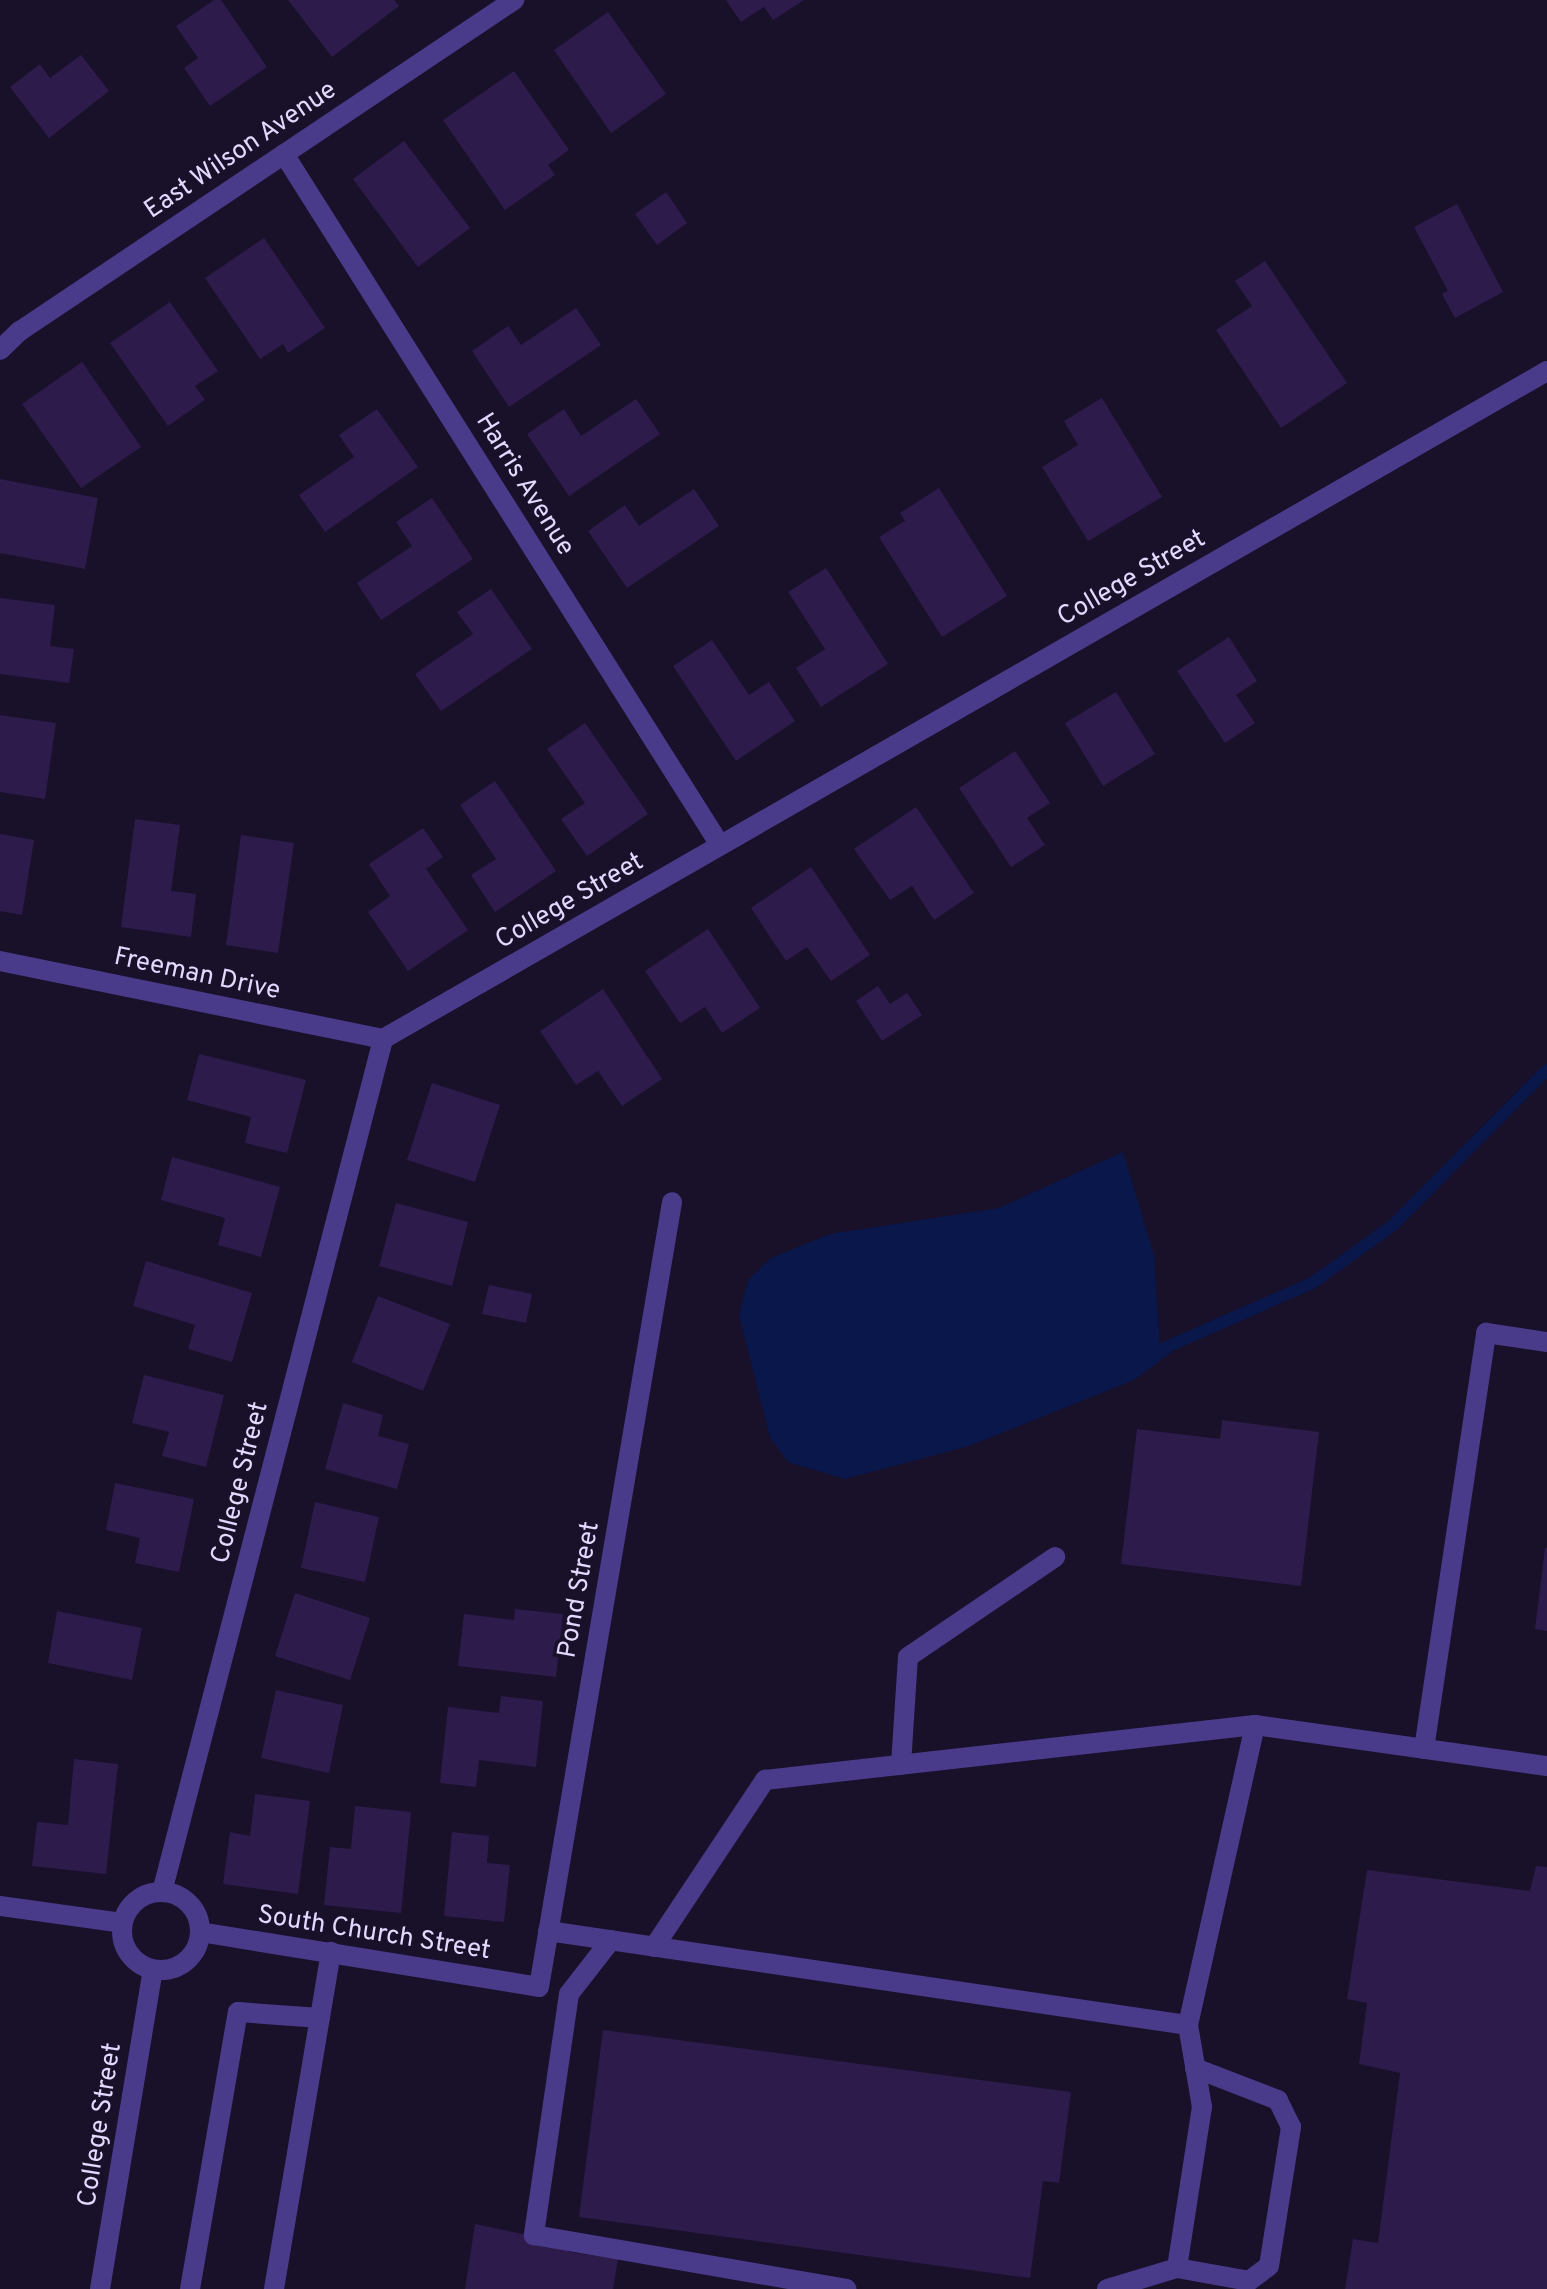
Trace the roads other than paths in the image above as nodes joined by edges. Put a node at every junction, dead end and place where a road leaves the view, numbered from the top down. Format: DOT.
graph roads {
  1 [pos="514,0"];
  2 [pos="487,7"];
  3 [pos="284,154"];
  4 [pos="0,350"];
  5 [pos="1547,371"];
  6 [pos="720,845"];
  7 [pos="0,961"];
  8 [pos="383,1039"];
  9 [pos="672,1202"];
  10 [pos="1547,1342"];
  11 [pos="1055,1557"];
  12 [pos="1255,1725"];
  13 [pos="1424,1749"];
  14 [pos="901,1765"];
  15 [pos="1547,1766"];
  16 [pos="162,1892"];
  17 [pos="0,1906"];
  18 [pos="122,1923"];
  19 [pos="548,1931"];
  20 [pos="200,1932"];
  21 [pos="611,1940"];
  22 [pos="654,1947"];
  23 [pos="331,1952"];
  24 [pos="153,1970"];
  25 [pos="539,1987"];
  26 [pos="569,1994"];
  27 [pos="320,2018"];
  28 [pos="1188,2025"];
  29 [pos="1195,2068"];
  30 [pos="1177,2268"];
  31 [pos="100,2289"];
  32 [pos="190,2289"];
  33 [pos="274,2289"];
  34 [pos="846,2289"];
  35 [pos="1107,2289"];
  1 -- 2 [label="street, East Wilson Avenue"];
  2 -- 3 [label="street, East Wilson Avenue"];
  3 -- 4 [label="street, East Wilson Avenue"];
  3 -- 6 [label="street, Harris Avenue"];
  5 -- 6 [label="street, College Street"];
  6 -- 8 [label="street, College Street"];
  7 -- 8 [label="street, Freeman Drive"];
  8 -- 16 [label="street, College Street"];
  9 -- 19 [label="street, Pond Street"];
  10 -- 13 [label="street"];
  11 -- 14 [label="street"];
  12 -- 13 [label="street"];
  12 -- 14 [label="street"];
  12 -- 28 [label="street"];
  13 -- 15 [label="street"];
  14 -- 22 [label="street"];
  16 -- 18 [label="street"];
  16 -- 20 [label="street"];
  17 -- 18 [label="street"];
  18 -- 24 [label="street"];
  19 -- 21 [label="street"];
  19 -- 25 [label="street, Pond Street"];
  20 -- 23 [label="street, South Church Street"];
  20 -- 24 [label="street"];
  21 -- 22 [label="street"];
  21 -- 26 [label="street"];
  22 -- 28 [label="street"];
  23 -- 25 [label="street, South Church Street"];
  23 -- 27 [label="street"];
  24 -- 31 [label="street, College Street"];
  25 -- 26 [label="street, South Church Street"];
  26 -- 34 [label="street"];
  27 -- 32 [label="street"];
  27 -- 33 [label="street"];
  28 -- 29 [label="street"];
  29 -- 30 [label="street"];
  29 -- 30 [label="street"];
  30 -- 35 [label="street"];
}
